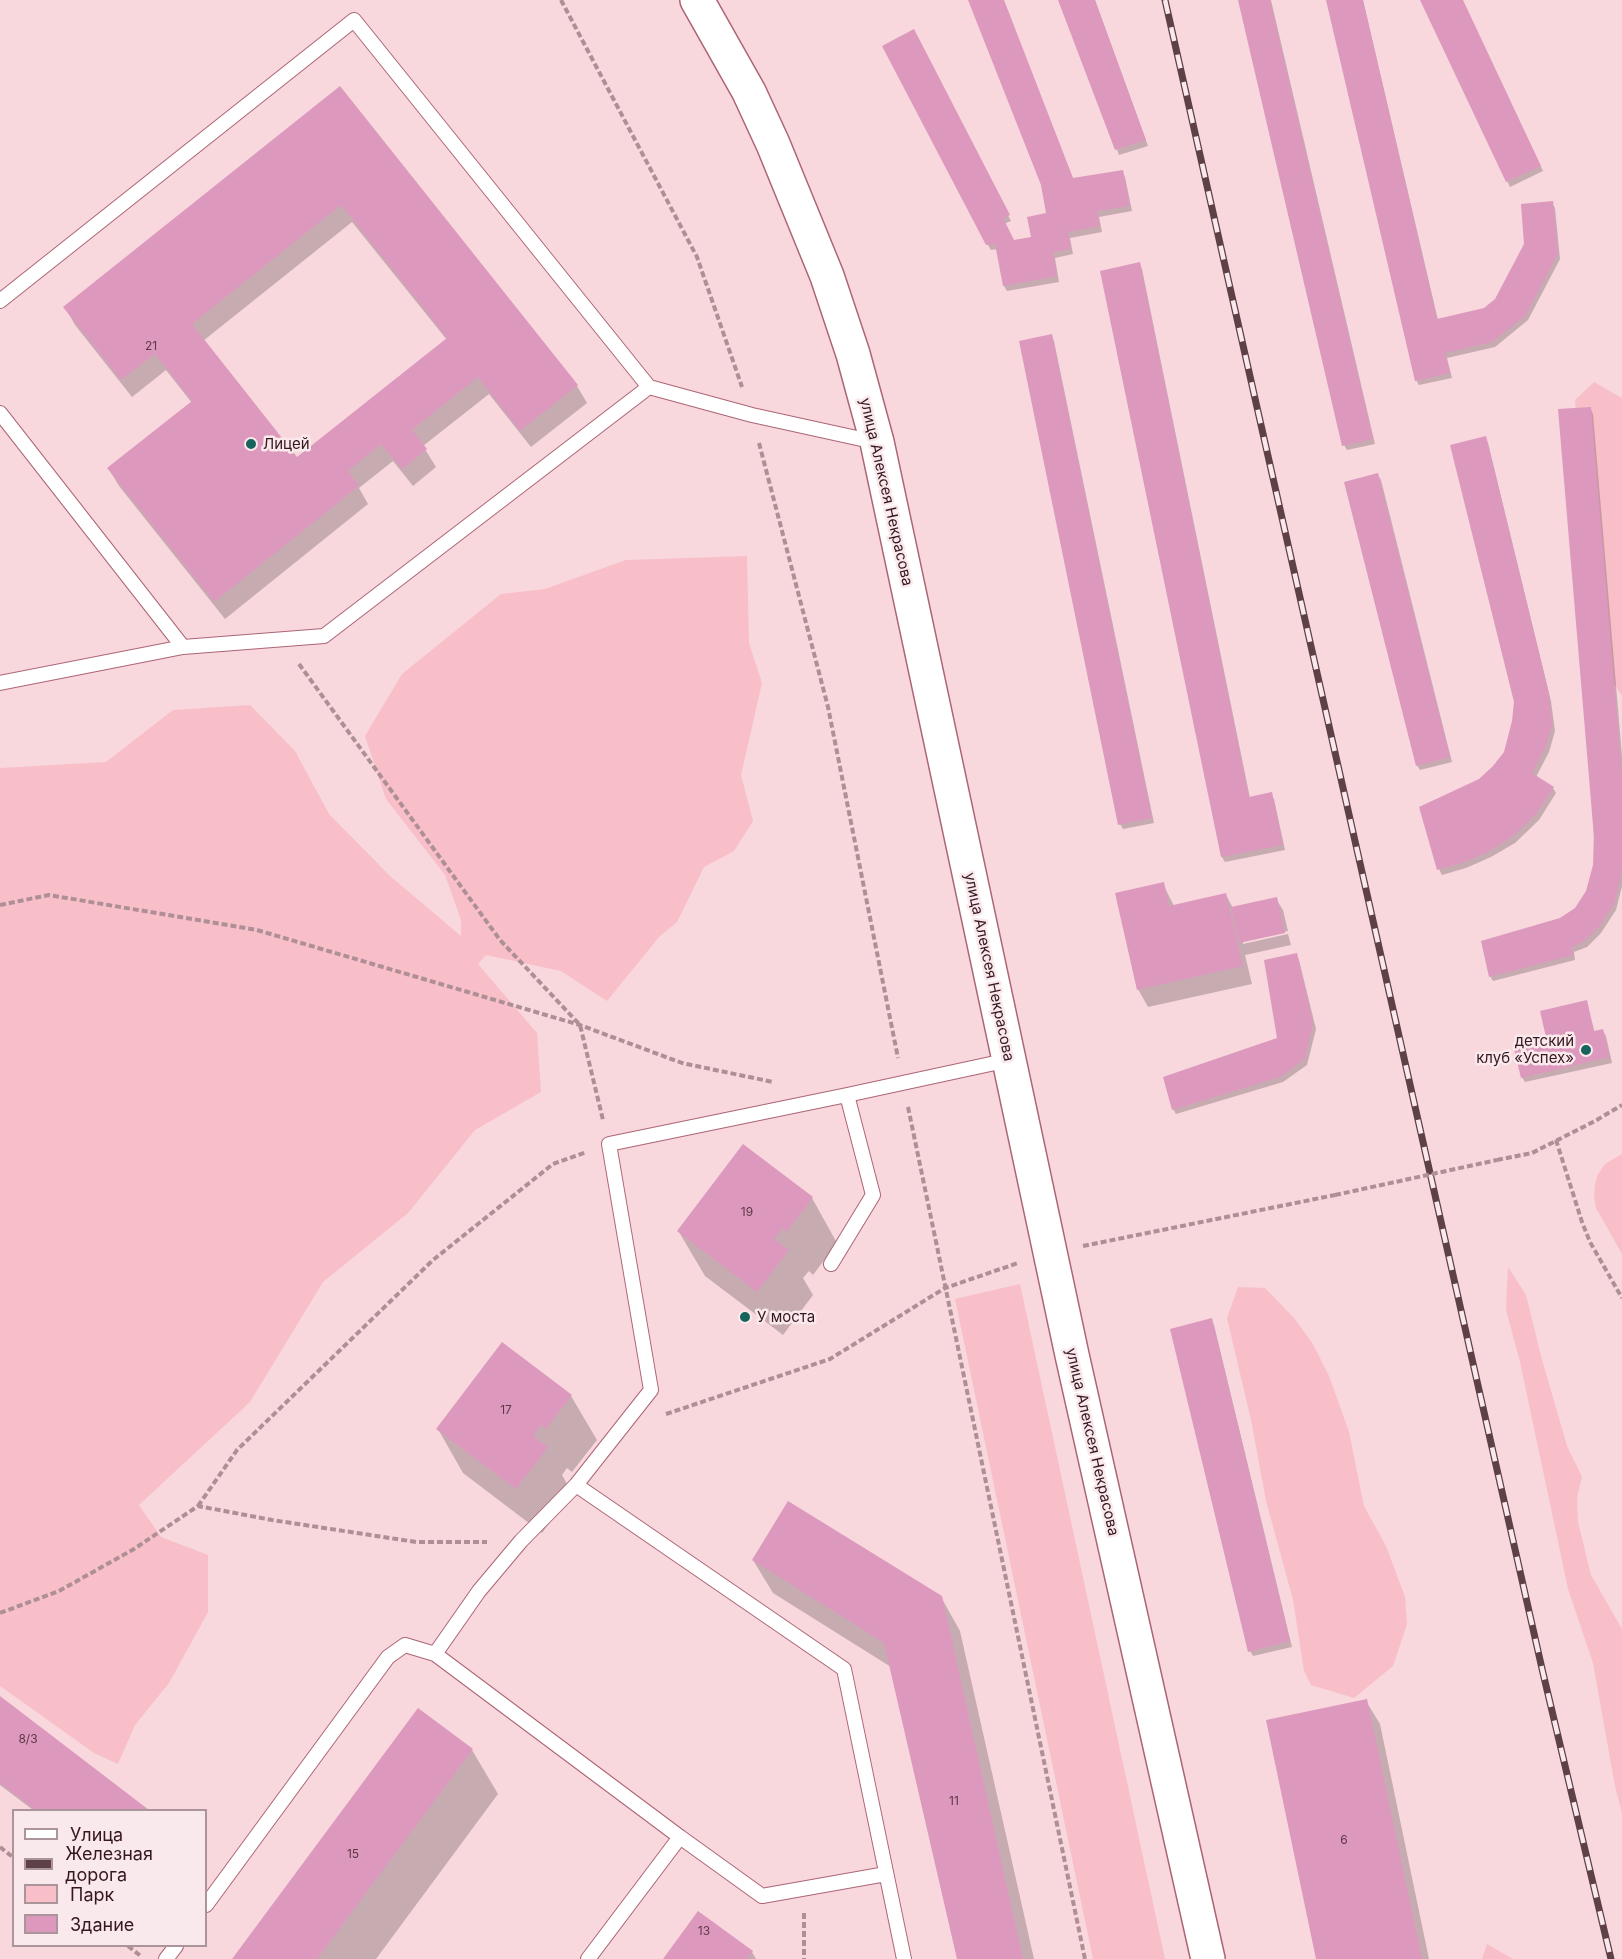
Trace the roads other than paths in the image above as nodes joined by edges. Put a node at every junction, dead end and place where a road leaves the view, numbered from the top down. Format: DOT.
graph roads {
  1 [pos="697,0"];
  2 [pos="0,301"];
  3 [pos="649,387"];
  4 [pos="0,413"];
  5 [pos="877,442"];
  6 [pos="183,647"];
  7 [pos="0,683"];
  8 [pos="1009,1060"];
  9 [pos="847,1095"];
  10 [pos="831,1264"];
  11 [pos="576,1485"];
  12 [pos="435,1654"];
  13 [pos="680,1837"];
  14 [pos="886,1874"];
  15 [pos="207,1904"];
  16 [pos="175,1947"];
  17 [pos="166,1959"];
  18 [pos="588,1959"];
  19 [pos="904,1959"];
  20 [pos="1208,1959"];
  1 -- 5 [label="street, улица Алексея Некрасова"];
  2 -- 3 [label="lane"];
  3 -- 5 [label="lane"];
  3 -- 6 [label="lane"];
  4 -- 6 [label="lane"];
  5 -- 8 [label="street, улица Алексея Некрасова"];
  6 -- 7 [label="lane"];
  8 -- 9 [label="lane"];
  8 -- 20 [label="street, улица Алексея Некрасова"];
  9 -- 10 [label="lane"];
  9 -- 11 [label="lane"];
  11 -- 12 [label="lane"];
  11 -- 14 [label="lane"];
  12 -- 13 [label="lane"];
  12 -- 15 [label="lane"];
  13 -- 14 [label="lane"];
  13 -- 18 [label="lane"];
  14 -- 19 [label="lane"];
  16 -- 17 [label="lane"];
}
